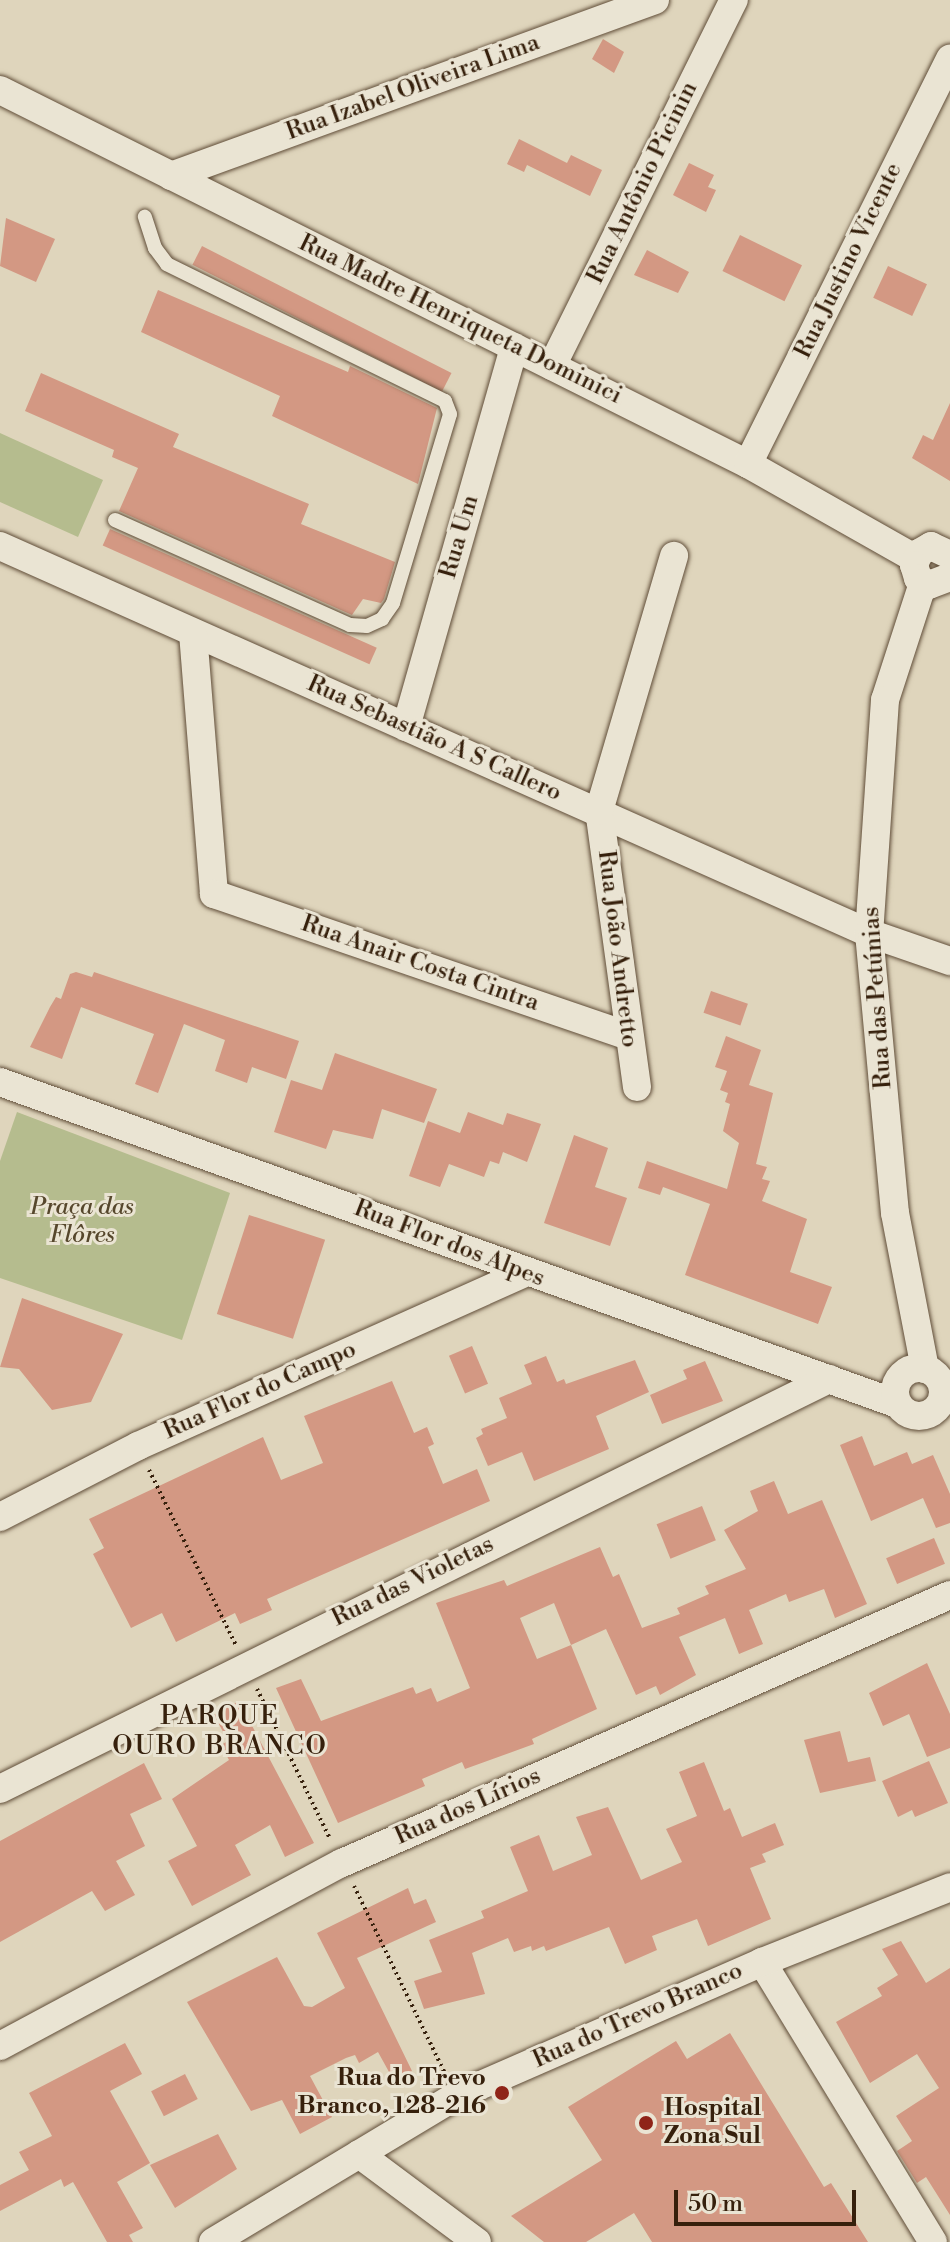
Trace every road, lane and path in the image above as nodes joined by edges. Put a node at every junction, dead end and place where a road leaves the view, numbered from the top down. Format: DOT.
graph roads {
  1 [pos="655,0"];
  2 [pos="734,0"];
  3 [pos="950,58"];
  4 [pos="0,90"];
  5 [pos="171,176"];
  6 [pos="145,217"];
  7 [pos="514,347"];
  8 [pos="552,366"];
  9 [pos="748,464"];
  10 [pos="115,520"];
  11 [pos="0,546"];
  12 [pos="948,546"];
  13 [pos="674,556"];
  14 [pos="930,573"];
  15 [pos="193,633"];
  16 [pos="406,727"];
  17 [pos="599,811"];
  18 [pos="869,933"];
  19 [pos="950,961"];
  20 [pos="626,1035"];
  21 [pos="637,1087"];
  22 [pos="2,1088"];
  23 [pos="524,1273"];
  24 [pos="925,1369"];
  25 [pos="829,1379"];
  26 [pos="898,1404"];
  27 [pos="944,1410"];
  28 [pos="138,1446"];
  29 [pos="0,1517"];
  30 [pos="950,1595"];
  31 [pos="245,1664"];
  32 [pos="0,1789"];
  33 [pos="342,1863"];
  34 [pos="950,1887"];
  35 [pos="762,1962"];
  36 [pos="0,2046"];
  37 [pos="456,2096"];
  38 [pos="359,2154"];
  39 [pos="213,2242"];
  40 [pos="477,2242"];
  41 [pos="933,2242"];
  1 -- 5 [label="street, Rua Izabel Oliveira Lima"];
  2 -- 8 [label="street, Rua Antônio Picinin"];
  3 -- 9 [label="street, Rua Justino Vicente"];
  4 -- 5 [label="street, Rua Madre Henriqueta Dominici"];
  5 -- 7 [label="street, Rua Madre Henriqueta Dominici"];
  6 -- 10 [label="lane"];
  7 -- 8 [label="street, Rua Madre Henriqueta Dominici"];
  7 -- 16 [label="street, Rua Um"];
  8 -- 9 [label="street, Rua Madre Henriqueta Dominici"];
  9 -- 14 [label="street, Rua Madre Henriqueta Dominici"];
  11 -- 15 [label="street, Rua Sebastião A S Callero"];
  12 -- 14 [label="street"];
  13 -- 17 [label="street"];
  14 -- 18 [label="street, Rua das Petúnias"];
  15 -- 16 [label="street, Rua Sebastião A S Callero"];
  15 -- 20 [label="street, Rua Anair Costa Cintra"];
  16 -- 17 [label="street, Rua Sebastião A S Callero"];
  17 -- 18 [label="street, Rua Sebastião A S Callero"];
  17 -- 20 [label="street, Rua João Andretto"];
  18 -- 19 [label="street, Rua Sebastião A S Callero"];
  18 -- 24 [label="street, Rua das Petúnias"];
  20 -- 21 [label="street, Rua João Andretto"];
  22 -- 23 [label="street, Rua Flor dos Alpes"];
  23 -- 25 [label="street, Rua Flor dos Alpes"];
  23 -- 28 [label="street, Rua Flor do Campo"];
  24 -- 26 [label="street"];
  24 -- 27 [label="street"];
  25 -- 26 [label="street, Rua Flor dos Alpes"];
  25 -- 31 [label="street, Rua das Violetas"];
  26 -- 27 [label="street"];
  28 -- 29 [label="street, Rua Flor do Campo"];
  28 -- 31 [label="path"];
  30 -- 33 [label="street, Rua dos Lírios"];
  31 -- 32 [label="street, Rua das Violetas"];
  31 -- 33 [label="path"];
  33 -- 36 [label="street, Rua dos Lírios"];
  33 -- 37 [label="path"];
  34 -- 35 [label="street, Rua do Trevo Branco"];
  35 -- 37 [label="street, Rua do Trevo Branco"];
  35 -- 41 [label="street"];
  37 -- 38 [label="street, Rua do Trevo Branco"];
  38 -- 39 [label="street, Rua do Trevo Branco"];
  38 -- 40 [label="street"];
}
